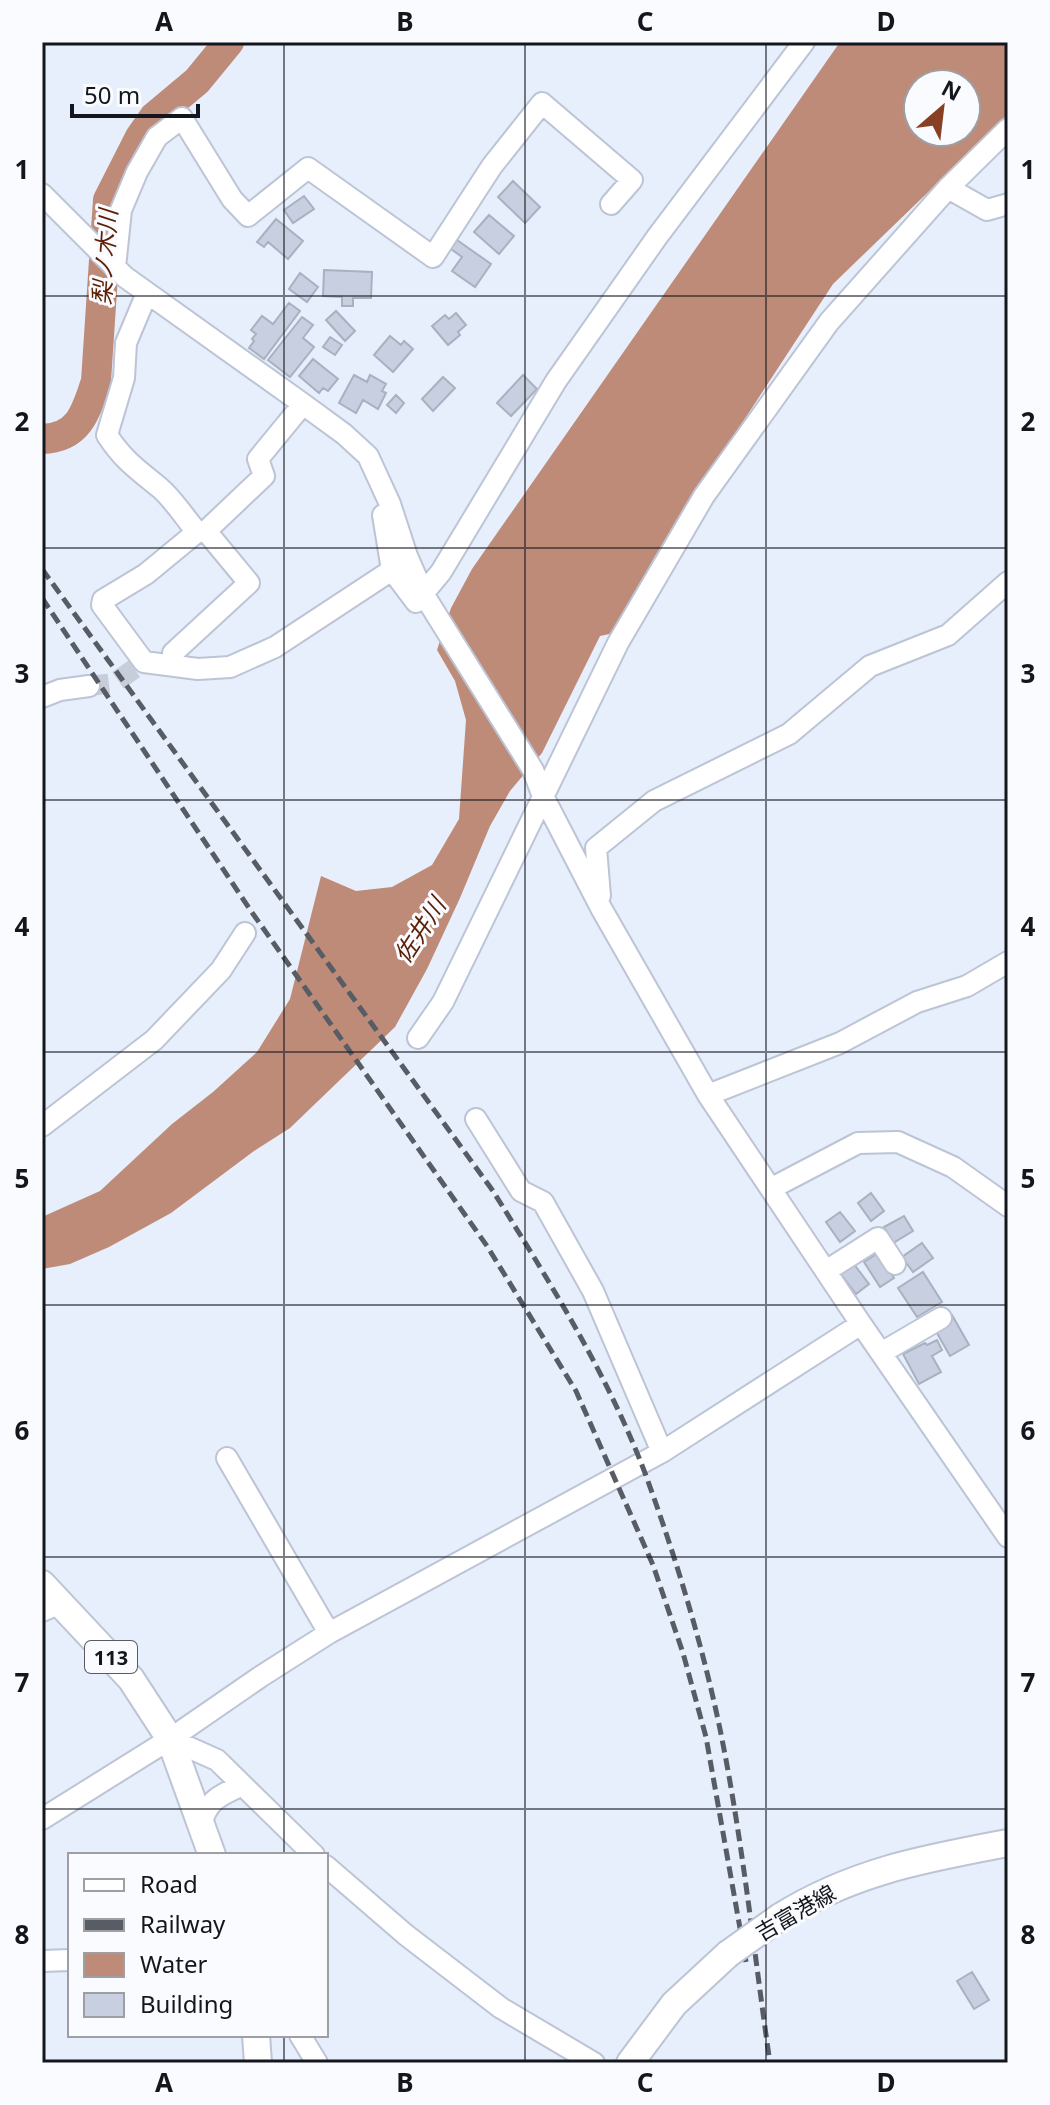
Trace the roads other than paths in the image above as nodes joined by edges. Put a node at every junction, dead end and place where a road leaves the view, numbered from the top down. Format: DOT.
graph roads {
  1 [pos="804,42"];
  2 [pos="1008,129"];
  3 [pos="948,188"];
  4 [pos="42,194"];
  5 [pos="611,204"];
  6 [pos="1008,204"];
  7 [pos="115,267"];
  8 [pos="147,293"];
  9 [pos="303,404"];
  10 [pos="390,504"];
  11 [pos="202,532"];
  12 [pos="392,570"];
  13 [pos="1008,582"];
  14 [pos="424,595"];
  15 [pos="173,653"];
  16 [pos="89,686"];
  17 [pos="42,697"];
  18 [pos="540,786"];
  19 [pos="601,908"];
  20 [pos="245,933"];
  21 [pos="1008,962"];
  22 [pos="418,1038"];
  23 [pos="708,1095"];
  24 [pos="476,1119"];
  25 [pos="42,1126"];
  26 [pos="772,1188"];
  27 [pos="1008,1206"];
  28 [pos="895,1264"];
  29 [pos="826,1271"];
  30 [pos="941,1318"];
  31 [pos="861,1324"];
  32 [pos="881,1353"];
  33 [pos="662,1452"];
  34 [pos="227,1458"];
  35 [pos="1006,1530"];
  36 [pos="42,1584"];
  37 [pos="52,1607"];
  38 [pos="329,1633"];
  39 [pos="170,1739"];
  40 [pos="242,1785"];
  41 [pos="42,1819"];
  42 [pos="201,1824"];
  43 [pos="1008,1843"];
  44 [pos="211,1853"];
  45 [pos="312,1853"];
  46 [pos="328,1868"];
  47 [pos="68,1960"];
  48 [pos="42,1961"];
  49 [pos="256,2037"];
  50 [pos="301,2037"];
  51 [pos="258,2063"];
  52 [pos="317,2063"];
  53 [pos="594,2063"];
  54 [pos="630,2063"];
  1 -- 14 [label="street"];
  2 -- 3 [label="street"];
  3 -- 6 [label="street"];
  3 -- 18 [label="street"];
  4 -- 7 [label="street"];
  5 -- 7 [label="street"];
  7 -- 8 [label="street"];
  8 -- 9 [label="street"];
  8 -- 11 [label="street"];
  9 -- 10 [label="street"];
  9 -- 11 [label="street"];
  10 -- 12 [label="street"];
  10 -- 14 [label="street"];
  11 -- 12 [label="street"];
  11 -- 15 [label="street"];
  12 -- 14 [label="street"];
  13 -- 19 [label="street"];
  14 -- 18 [label="street"];
  16 -- 17 [label="street"];
  18 -- 19 [label="street"];
  18 -- 22 [label="street"];
  19 -- 23 [label="street"];
  20 -- 25 [label="street"];
  21 -- 23 [label="street"];
  23 -- 26 [label="street"];
  24 -- 33 [label="street"];
  26 -- 27 [label="street"];
  26 -- 29 [label="street"];
  28 -- 29 [label="street"];
  29 -- 31 [label="street"];
  30 -- 32 [label="street"];
  31 -- 32 [label="street"];
  31 -- 33 [label="street"];
  32 -- 35 [label="street"];
  33 -- 38 [label="street"];
  34 -- 38 [label="street"];
  36 -- 37 [label="main road, 113"];
  37 -- 39 [label="main road, 113"];
  38 -- 39 [label="street"];
  39 -- 40 [label="street"];
  39 -- 41 [label="street"];
  39 -- 42 [label="main road, 113"];
  40 -- 42 [label="street"];
  40 -- 45 [label="street"];
  42 -- 44 [label="main road, 113"];
  43 -- 54 [label="main road, 吉富港線, bridge"];
  46 -- 53 [label="street"];
  47 -- 48 [label="street"];
  49 -- 51 [label="main road"];
  50 -- 52 [label="street"];
}
